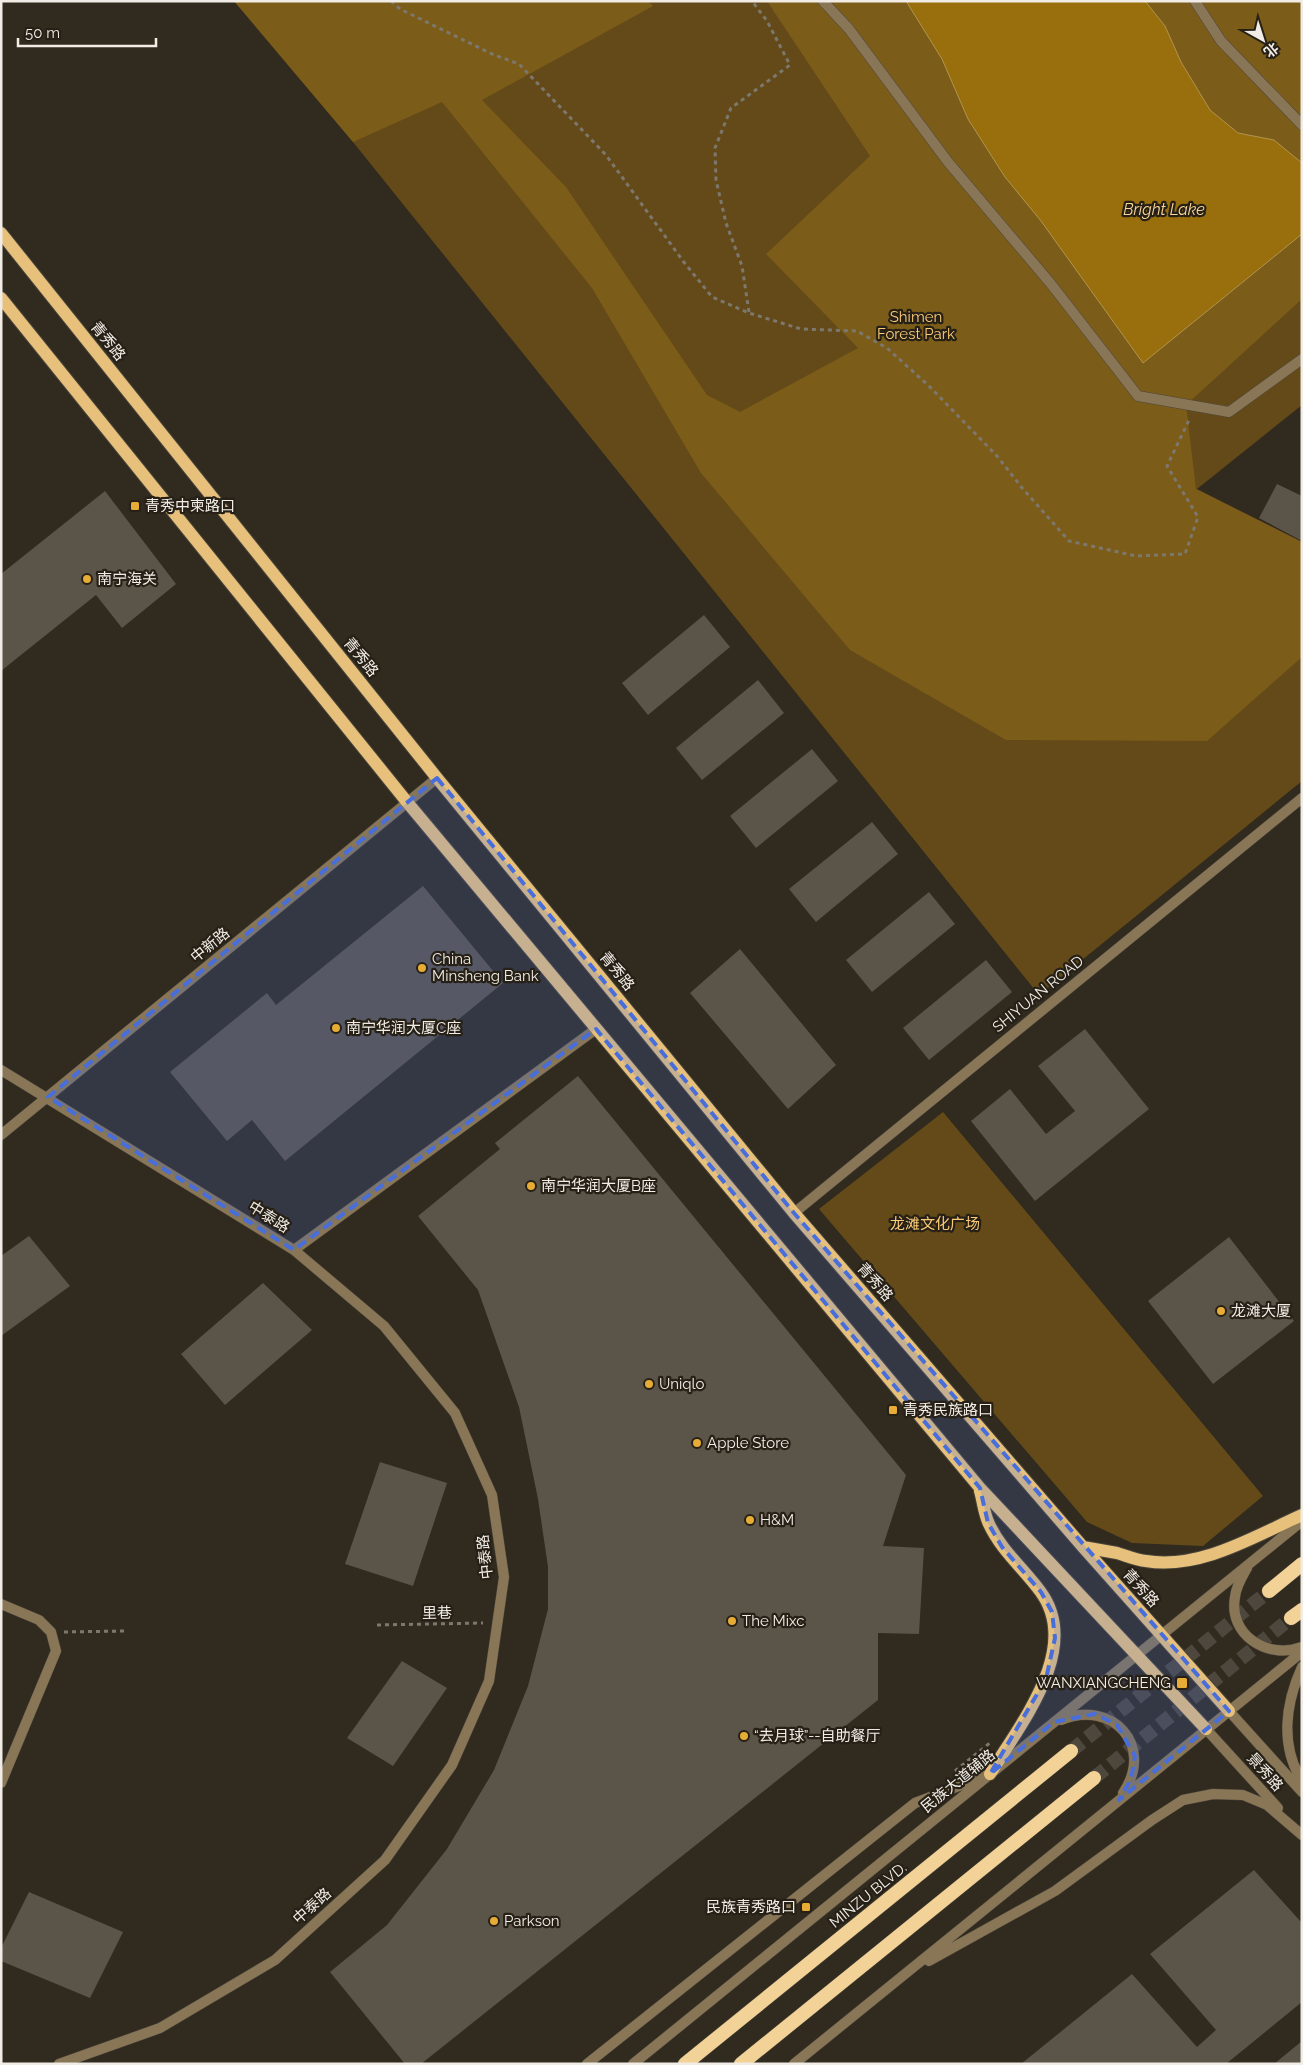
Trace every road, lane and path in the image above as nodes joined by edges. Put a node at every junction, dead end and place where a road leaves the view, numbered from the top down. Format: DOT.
graph roads {
  1 [pos="391,1"];
  2 [pos="752,1"];
  3 [pos="823,1"];
  4 [pos="1195,1"];
  5 [pos="1302,125"];
  6 [pos="1,233"];
  7 [pos="1,298"];
  8 [pos="749,313"];
  9 [pos="1301,363"];
  10 [pos="1195,406"];
  11 [pos="437,778"];
  12 [pos="1302,798"];
  13 [pos="407,802"];
  14 [pos="596,1029"];
  15 [pos="1,1070"];
  16 [pos="48,1097"];
  17 [pos="1,1135"];
  18 [pos="794,1213"];
  19 [pos="294,1250"];
  20 [pos="980,1488"];
  21 [pos="1302,1516"];
  22 [pos="1302,1521"];
  23 [pos="1083,1547"];
  24 [pos="1250,1563"];
  25 [pos="1302,1564"];
  26 [pos="1268,1591"];
  27 [pos="1,1604"];
  28 [pos="497,1623"];
  29 [pos="377,1626"];
  30 [pos="127,1630"];
  31 [pos="51,1632"];
  32 [pos="1161,1635"];
  33 [pos="1302,1647"];
  34 [pos="1302,1652"];
  35 [pos="1136,1655"];
  36 [pos="1302,1667"];
  37 [pos="1229,1711"];
  38 [pos="1054,1722"];
  39 [pos="1206,1729"];
  40 [pos="997,1738"];
  41 [pos="1071,1751"];
  42 [pos="952,1773"];
  43 [pos="990,1774"];
  44 [pos="1094,1778"];
  45 [pos="1302,1781"];
  46 [pos="1,1783"];
  47 [pos="1302,1792"];
  48 [pos="1119,1800"];
  49 [pos="1302,1835"];
  50 [pos="903,1975"];
  51 [pos="59,2064"];
  52 [pos="587,2064"];
  53 [pos="633,2064"];
  54 [pos="685,2064"];
  55 [pos="742,2064"];
  56 [pos="794,2064"];
  1 -- 8 [label="path"];
  2 -- 8 [label="path"];
  3 -- 10 [label="street"];
  4 -- 5 [label="street"];
  6 -- 11 [label="main road, 青秀路"];
  7 -- 13 [label="main road"];
  8 -- 10 [label="path"];
  9 -- 10 [label="street"];
  11 -- 13 [label="street, 中新路"];
  11 -- 18 [label="main road, 青秀路"];
  12 -- 18 [label="street, SHIYUAN ROAD"];
  13 -- 14 [label="main road"];
  13 -- 16 [label="street, 中新路"];
  14 -- 19 [label="street"];
  14 -- 20 [label="main road"];
  15 -- 16 [label="street, 中泰路"];
  16 -- 17 [label="street, 中新路"];
  16 -- 19 [label="street, 中泰路"];
  18 -- 23 [label="main road, 青秀路"];
  19 -- 28 [label="street, 中泰路"];
  20 -- 35 [label="main road"];
  20 -- 43 [label="main road"];
  21 -- 23 [label="main road"];
  22 -- 24 [label="street, 民族大道辅路"];
  23 -- 32 [label="main road, 青秀路"];
  24 -- 32 [label="street, 民族大道辅路"];
  24 -- 33 [label="street"];
  25 -- 26 [label="highway"];
  27 -- 31 [label="street"];
  28 -- 29 [label="path, 里巷"];
  28 -- 51 [label="street, 中泰路"];
  30 -- 31 [label="path"];
  31 -- 46 [label="street"];
  32 -- 35 [label="street, 民族大道辅路"];
  32 -- 37 [label="main road, 青秀路"];
  34 -- 37 [label="street"];
  35 -- 38 [label="street, 民族大道辅路"];
  35 -- 39 [label="main road"];
  36 -- 45 [label="street"];
  37 -- 39 [label="street"];
  37 -- 47 [label="street, 景秀路"];
  38 -- 43 [label="street, 民族大道辅路"];
  38 -- 48 [label="street"];
  39 -- 48 [label="street"];
  39 -- 49 [label="street, 景秀路"];
  40 -- 42 [label="path"];
  41 -- 54 [label="highway, MINZU BLVD."];
  43 -- 52 [label="street"];
  43 -- 53 [label="street, 民族大道辅路"];
  44 -- 55 [label="highway"];
  48 -- 50 [label="street"];
  49 -- 50 [label="street"];
  50 -- 56 [label="street"];
}
